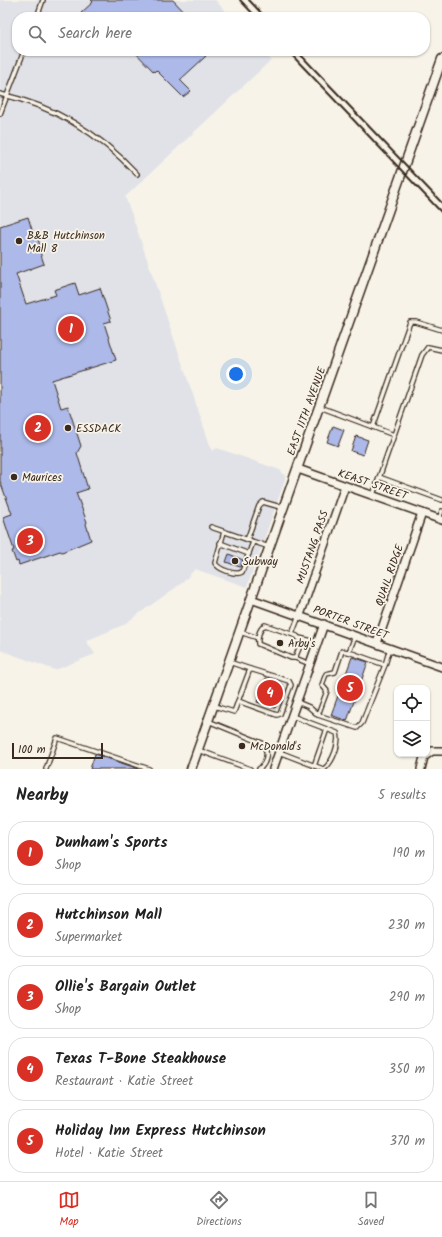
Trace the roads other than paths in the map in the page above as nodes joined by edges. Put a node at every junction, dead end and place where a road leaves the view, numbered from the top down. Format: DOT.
graph roads {
  1 [pos="43,0"];
  2 [pos="38,12"];
  3 [pos="22,56"];
  4 [pos="442,59"];
  5 [pos="0,94"];
  6 [pos="7,95"];
  7 [pos="0,114"];
  8 [pos="137,174"];
  9 [pos="442,330"];
  10 [pos="442,350"];
  11 [pos="320,407"];
  12 [pos="373,427"];
  13 [pos="394,435"];
  14 [pos="298,469"];
  15 [pos="379,477"];
  16 [pos="345,486"];
  17 [pos="372,496"];
  18 [pos="442,500"];
  19 [pos="284,508"];
  20 [pos="442,511"];
  21 [pos="422,513"];
  22 [pos="440,520"];
  23 [pos="211,527"];
  24 [pos="224,532"];
  25 [pos="247,540"];
  26 [pos="253,542"];
  27 [pos="220,543"];
  28 [pos="270,548"];
  29 [pos="249,554"];
  30 [pos="251,599"];
  31 [pos="300,615"];
  32 [pos="324,624"];
  33 [pos="240,632"];
  34 [pos="292,634"];
  35 [pos="355,635"];
  36 [pos="258,638"];
  37 [pos="299,638"];
  38 [pos="318,643"];
  39 [pos="377,643"];
  40 [pos="390,648"];
  41 [pos="349,652"];
  42 [pos="295,658"];
  43 [pos="229,662"];
  44 [pos="310,664"];
  45 [pos="384,665"];
  46 [pos="442,667"];
  47 [pos="250,669"];
  48 [pos="238,701"];
  49 [pos="297,702"];
  50 [pos="213,706"];
  51 [pos="318,714"];
  52 [pos="292,716"];
  53 [pos="208,721"];
  54 [pos="327,729"];
  55 [pos="198,750"];
  56 [pos="442,751"];
  57 [pos="279,752"];
  58 [pos="314,766"];
  59 [pos="144,768"];
  60 [pos="46,769"];
  61 [pos="149,769"];
  62 [pos="191,769"];
  63 [pos="250,769"];
  64 [pos="259,769"];
  65 [pos="273,769"];
  66 [pos="324,769"];
  67 [pos="421,769"];
  1 -- 2 [label="lane"];
  3 -- 6 [label="lane"];
  4 -- 11 [label="street, EAST 11TH AVENUE"];
  5 -- 6 [label="lane"];
  6 -- 7 [label="lane"];
  6 -- 8 [label="lane"];
  9 -- 12 [label="lane"];
  10 -- 13 [label="lane"];
  11 -- 12 [label="lane"];
  11 -- 14 [label="street, EAST 11TH AVENUE"];
  12 -- 13 [label="lane"];
  13 -- 15 [label="lane"];
  14 -- 16 [label="street, KEAST STREET"];
  14 -- 19 [label="street, EAST 11TH AVENUE"];
  15 -- 17 [label="lane"];
  15 -- 18 [label="lane"];
  16 -- 17 [label="street, KEAST STREET"];
  16 -- 31 [label="street, MUSTANG PASS"];
  17 -- 21 [label="street, KEAST STREET"];
  19 -- 25 [label="lane"];
  19 -- 28 [label="street, EAST 11TH AVENUE"];
  20 -- 22 [label="lane"];
  21 -- 22 [label="street, KEAST STREET"];
  21 -- 39 [label="street, QUAIL RIDGE"];
  23 -- 24 [label="lane"];
  24 -- 25 [label="lane"];
  24 -- 27 [label="lane"];
  25 -- 26 [label="lane"];
  26 -- 28 [label="lane"];
  26 -- 29 [label="lane"];
  27 -- 29 [label="lane"];
  27 -- 29 [label="lane"];
  28 -- 30 [label="street, EAST 11TH AVENUE"];
  30 -- 31 [label="street, PORTER STREET"];
  30 -- 33 [label="street, EAST 11TH AVENUE"];
  31 -- 32 [label="street, PORTER STREET"];
  31 -- 34 [label="lane"];
  32 -- 35 [label="street, PORTER STREET"];
  32 -- 38 [label="street"];
  33 -- 36 [label="lane"];
  33 -- 43 [label="street, EAST 11TH AVENUE"];
  34 -- 36 [label="lane"];
  34 -- 37 [label="lane"];
  35 -- 39 [label="street, PORTER STREET"];
  35 -- 41 [label="lane"];
  36 -- 42 [label="lane"];
  37 -- 38 [label="lane"];
  37 -- 42 [label="lane"];
  38 -- 44 [label="street"];
  39 -- 40 [label="street, PORTER STREET"];
  40 -- 45 [label="lane"];
  40 -- 46 [label="street, PORTER STREET"];
  41 -- 45 [label="lane"];
  41 -- 51 [label="lane"];
  42 -- 44 [label="lane"];
  43 -- 47 [label="lane"];
  43 -- 50 [label="street, EAST 11TH AVENUE"];
  44 -- 49 [label="street"];
  45 -- 51 [label="lane"];
  47 -- 48 [label="lane"];
  47 -- 48 [label="lane"];
  48 -- 50 [label="lane"];
  49 -- 51 [label="lane"];
  49 -- 52 [label="street"];
  50 -- 53 [label="street, EAST 11TH AVENUE"];
  52 -- 54 [label="lane"];
  52 -- 57 [label="street"];
  53 -- 55 [label="street, EAST 11TH AVENUE"];
  53 -- 64 [label="lane"];
  54 -- 58 [label="lane"];
  54 -- 66 [label="lane"];
  55 -- 62 [label="street, EAST 11TH AVENUE"];
  55 -- 63 [label="lane"];
  56 -- 67 [label="street"];
  57 -- 58 [label="lane"];
  57 -- 65 [label="street"];
  58 -- 66 [label="lane"];
  59 -- 60 [label="lane"];
  59 -- 61 [label="lane"];
}
